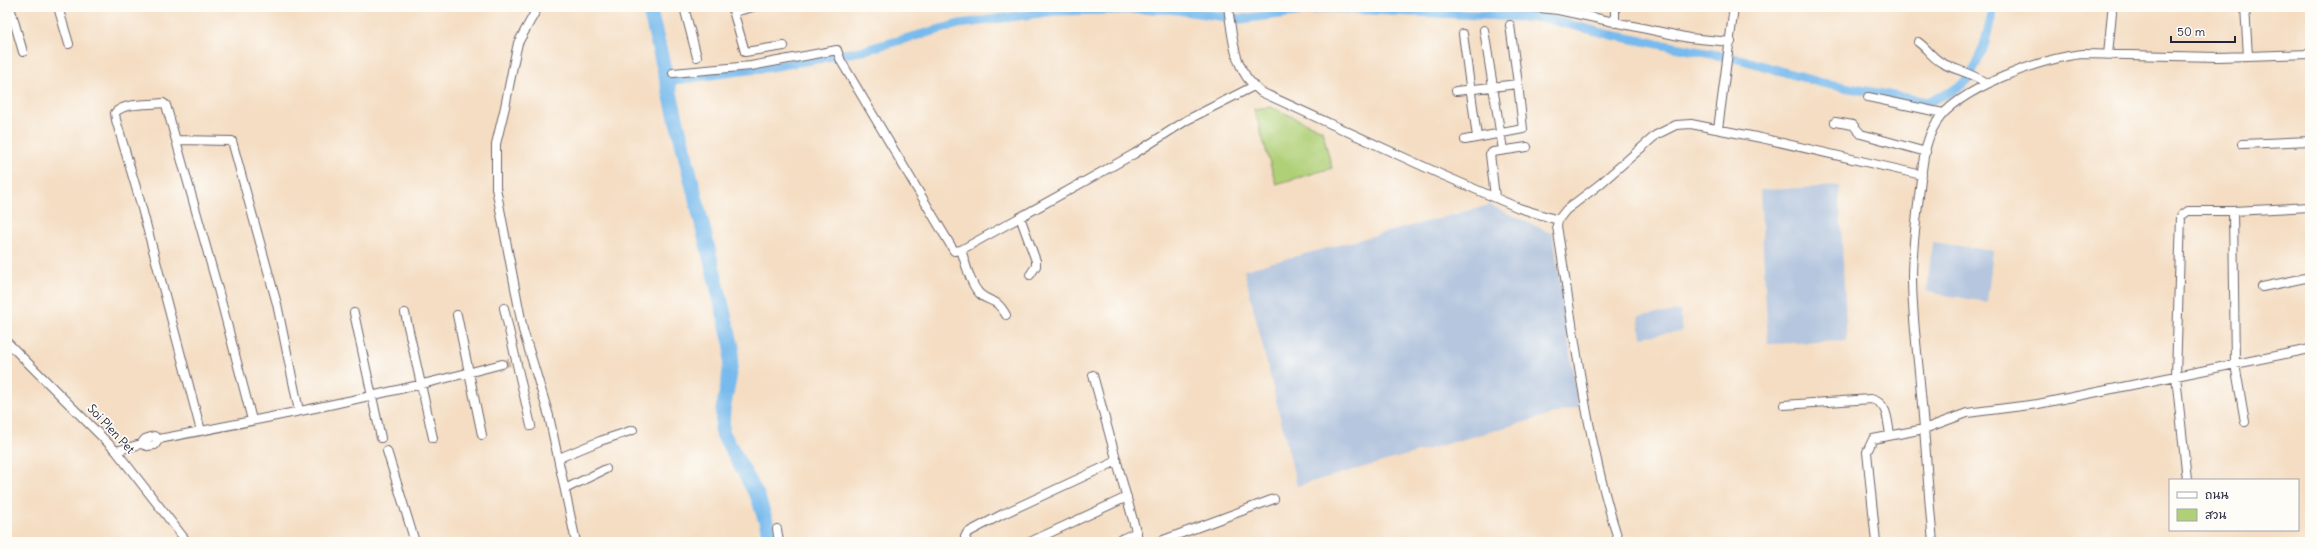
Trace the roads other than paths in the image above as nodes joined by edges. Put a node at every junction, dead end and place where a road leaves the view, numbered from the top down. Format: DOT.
graph roads {
  1 [pos="10,7"];
  2 [pos="58,7"];
  3 [pos="538,7"];
  4 [pos="684,7"];
  5 [pos="753,7"];
  6 [pos="1531,7"];
  7 [pos="1615,7"];
  8 [pos="1734,7"];
  9 [pos="2245,7"];
  10 [pos="733,10"];
  11 [pos="1228,10"];
  12 [pos="2112,12"];
  13 [pos="1615,23"];
  14 [pos="1510,25"];
  15 [pos="1484,30"];
  16 [pos="1463,34"];
  17 [pos="1918,42"];
  18 [pos="69,44"];
  19 [pos="1730,45"];
  20 [pos="784,46"];
  21 [pos="23,52"];
  22 [pos="2310,54"];
  23 [pos="2108,55"];
  24 [pos="697,56"];
  25 [pos="2248,56"];
  26 [pos="673,73"];
  27 [pos="1518,84"];
  28 [pos="1987,84"];
  29 [pos="1254,86"];
  30 [pos="1494,88"];
  31 [pos="1471,90"];
  32 [pos="1456,91"];
  33 [pos="1868,97"];
  34 [pos="1943,113"];
  35 [pos="1835,122"];
  36 [pos="1718,129"];
  37 [pos="1501,133"];
  38 [pos="1477,137"];
  39 [pos="178,140"];
  40 [pos="1465,140"];
  41 [pos="2310,141"];
  42 [pos="2243,144"];
  43 [pos="1528,147"];
  44 [pos="1503,150"];
  45 [pos="1926,152"];
  46 [pos="1922,174"];
  47 [pos="1495,197"];
  48 [pos="2310,207"];
  49 [pos="2233,211"];
  50 [pos="1020,217"];
  51 [pos="1558,220"];
  52 [pos="961,250"];
  53 [pos="1030,275"];
  54 [pos="2310,277"];
  55 [pos="2262,287"];
  56 [pos="504,308"];
  57 [pos="405,313"];
  58 [pos="354,314"];
  59 [pos="457,315"];
  60 [pos="1006,315"];
  61 [pos="7,342"];
  62 [pos="2310,348"];
  63 [pos="530,357"];
  64 [pos="515,361"];
  65 [pos="502,364"];
  66 [pos="2235,364"];
  67 [pos="469,372"];
  68 [pos="1093,375"];
  69 [pos="2176,376"];
  70 [pos="420,385"];
  71 [pos="371,395"];
  72 [pos="1784,405"];
  73 [pos="298,411"];
  74 [pos="252,420"];
  75 [pos="2245,422"];
  76 [pos="531,426"];
  77 [pos="1924,429"];
  78 [pos="633,430"];
  79 [pos="201,431"];
  80 [pos="1890,434"];
  81 [pos="482,435"];
  82 [pos="381,438"];
  83 [pos="433,438"];
  84 [pos="116,451"];
  85 [pos="387,451"];
  86 [pos="559,458"];
  87 [pos="1117,461"];
  88 [pos="606,468"];
  89 [pos="2187,479"];
  90 [pos="565,489"];
  91 [pos="1127,497"];
  92 [pos="1274,499"];
  93 [pos="777,529"];
  94 [pos="1137,532"];
  95 [pos="187,542"];
  96 [pos="415,542"];
  97 [pos="576,542"];
  98 [pos="779,542"];
  99 [pos="967,542"];
  100 [pos="1030,542"];
  101 [pos="1115,542"];
  102 [pos="1139,542"];
  103 [pos="1158,542"];
  104 [pos="1619,542"];
  105 [pos="1876,542"];
  106 [pos="1933,542"];
  1 -- 21 [label="street"];
  2 -- 18 [label="street"];
  3 -- 63 [label="street"];
  4 -- 24 [label="street"];
  5 -- 10 [label="street"];
  6 -- 13 [label="street"];
  7 -- 13 [label="street"];
  8 -- 19 [label="street"];
  9 -- 25 [label="street"];
  10 -- 20 [label="street"];
  11 -- 29 [label="street"];
  12 -- 23 [label="street"];
  13 -- 19 [label="street"];
  14 -- 27 [label="street"];
  15 -- 30 [label="street"];
  16 -- 31 [label="street"];
  17 -- 28 [label="street"];
  19 -- 36 [label="street"];
  22 -- 25 [label="street"];
  23 -- 25 [label="street"];
  23 -- 28 [label="street"];
  26 -- 52 [label="street"];
  27 -- 30 [label="street"];
  27 -- 37 [label="street"];
  28 -- 34 [label="street"];
  29 -- 47 [label="street"];
  29 -- 50 [label="street"];
  30 -- 31 [label="street"];
  30 -- 37 [label="street"];
  31 -- 32 [label="street"];
  31 -- 38 [label="street"];
  33 -- 34 [label="street"];
  34 -- 45 [label="street"];
  35 -- 45 [label="street"];
  36 -- 46 [label="street"];
  36 -- 51 [label="street"];
  37 -- 38 [label="street"];
  37 -- 44 [label="street"];
  38 -- 40 [label="street"];
  39 -- 73 [label="street"];
  39 -- 74 [label="street"];
  39 -- 79 [label="street"];
  41 -- 42 [label="street"];
  43 -- 44 [label="street"];
  44 -- 47 [label="street"];
  45 -- 46 [label="street"];
  46 -- 77 [label="street"];
  47 -- 51 [label="street"];
  48 -- 49 [label="street"];
  49 -- 66 [label="street"];
  49 -- 69 [label="street"];
  50 -- 52 [label="street"];
  50 -- 53 [label="street"];
  51 -- 104 [label="street"];
  52 -- 60 [label="street"];
  54 -- 55 [label="street"];
  56 -- 64 [label="street"];
  57 -- 70 [label="street"];
  58 -- 71 [label="street"];
  59 -- 67 [label="street"];
  61 -- 84 [label="street, Soi Plen Pet"];
  62 -- 66 [label="street"];
  63 -- 64 [label="street"];
  63 -- 86 [label="street"];
  64 -- 76 [label="street"];
  65 -- 67 [label="street"];
  66 -- 69 [label="street"];
  66 -- 75 [label="street"];
  67 -- 70 [label="street"];
  67 -- 81 [label="street"];
  68 -- 87 [label="street"];
  69 -- 77 [label="street"];
  69 -- 89 [label="street"];
  70 -- 71 [label="street"];
  70 -- 83 [label="street"];
  71 -- 73 [label="street"];
  71 -- 82 [label="street"];
  72 -- 80 [label="street"];
  73 -- 74 [label="street"];
  74 -- 79 [label="street"];
  77 -- 80 [label="street"];
  77 -- 106 [label="street"];
  78 -- 86 [label="street"];
  79 -- 84 [label="street"];
  80 -- 105 [label="street"];
  84 -- 95 [label="street, Soi Plen Pet"];
  85 -- 96 [label="street"];
  86 -- 90 [label="street"];
  87 -- 91 [label="street"];
  87 -- 99 [label="street"];
  88 -- 90 [label="street"];
  90 -- 97 [label="street"];
  91 -- 94 [label="street"];
  91 -- 100 [label="street"];
  92 -- 103 [label="street"];
  93 -- 98 [label="street"];
  94 -- 101 [label="street"];
  94 -- 102 [label="street"];
}
